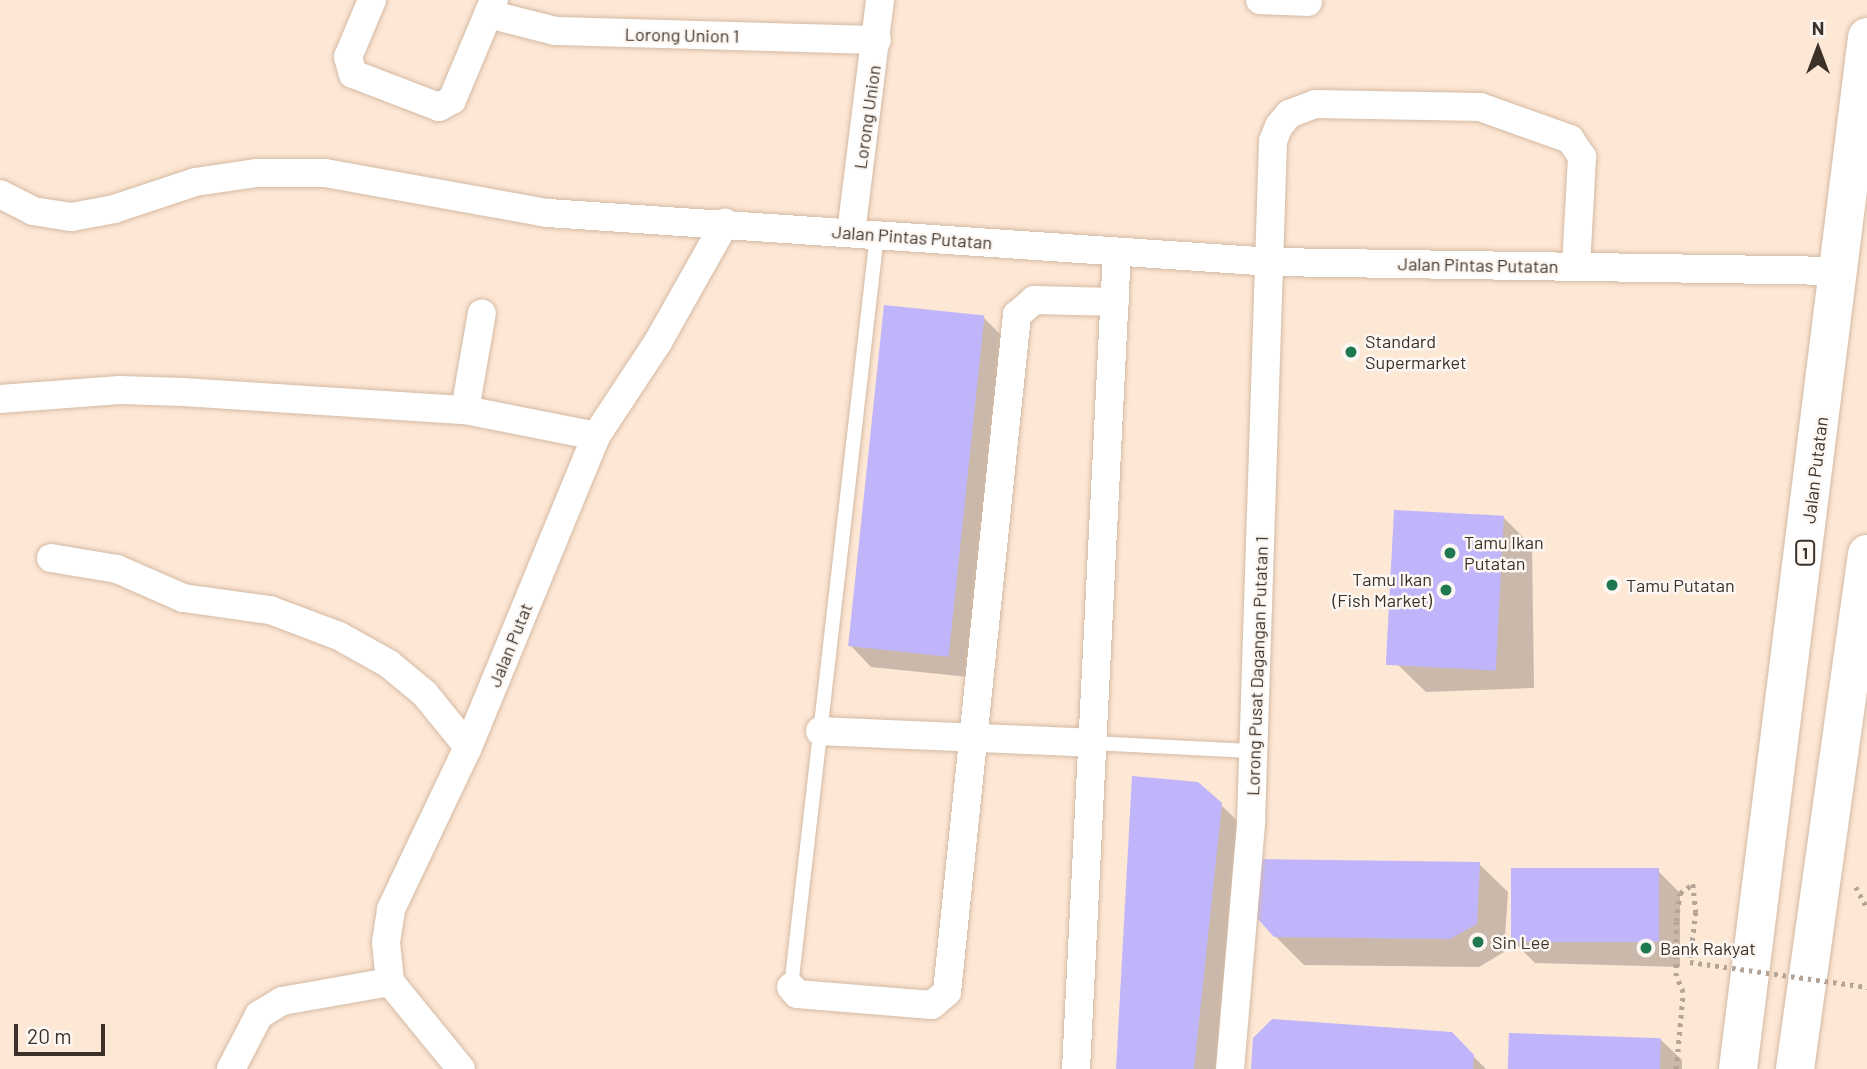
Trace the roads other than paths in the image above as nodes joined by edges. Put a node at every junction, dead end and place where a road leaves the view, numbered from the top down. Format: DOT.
graph roads {
  1 [pos="372,0"];
  2 [pos="880,0"];
  3 [pos="1260,0"];
  4 [pos="1308,2"];
  5 [pos="491,7"];
  6 [pos="1867,37"];
  7 [pos="877,40"];
  8 [pos="0,194"];
  9 [pos="725,223"];
  10 [pos="864,234"];
  11 [pos="1117,252"];
  12 [pos="1272,262"];
  13 [pos="1576,267"];
  14 [pos="1839,271"];
  15 [pos="1115,302"];
  16 [pos="482,313"];
  17 [pos="0,399"];
  18 [pos="465,410"];
  19 [pos="596,436"];
  20 [pos="1867,554"];
  21 [pos="51,558"];
  22 [pos="820,731"];
  23 [pos="973,737"];
  24 [pos="1094,743"];
  25 [pos="468,747"];
  26 [pos="1253,751"];
  27 [pos="390,982"];
  28 [pos="791,987"];
  29 [pos="231,1069"];
  30 [pos="461,1069"];
  31 [pos="1076,1069"];
  32 [pos="1230,1069"];
  33 [pos="1738,1069"];
  34 [pos="1796,1069"];
  1 -- 5 [label="street, Lorong Union 1"];
  2 -- 7 [label="street, Lorong Union"];
  3 -- 4 [label="street"];
  5 -- 7 [label="street, Lorong Union 1"];
  6 -- 14 [label="highway, Jalan Putatan / 1"];
  7 -- 10 [label="street, Lorong Union"];
  8 -- 9 [label="street, Jalan Pintas Putatan"];
  9 -- 10 [label="street, Jalan Pintas Putatan"];
  9 -- 19 [label="street, Jalan Putat"];
  10 -- 11 [label="street, Jalan Pintas Putatan"];
  10 -- 22 [label="lane"];
  11 -- 12 [label="street, Jalan Pintas Putatan"];
  11 -- 15 [label="street"];
  12 -- 13 [label="street, Jalan Pintas Putatan"];
  12 -- 13 [label="street, Lorong Pusat Dagangan Putatan 1"];
  12 -- 26 [label="street, Lorong Pusat Dagangan Putatan 1"];
  13 -- 14 [label="street, Jalan Pintas Putatan"];
  14 -- 33 [label="highway, Jalan Putatan / 1"];
  15 -- 23 [label="street"];
  15 -- 24 [label="street"];
  16 -- 18 [label="street"];
  17 -- 18 [label="street"];
  18 -- 19 [label="street"];
  19 -- 25 [label="street, Jalan Putat"];
  20 -- 34 [label="highway"];
  21 -- 25 [label="street"];
  22 -- 23 [label="street"];
  22 -- 28 [label="lane"];
  23 -- 24 [label="street"];
  23 -- 28 [label="street"];
  24 -- 26 [label="lane"];
  24 -- 31 [label="street"];
  25 -- 27 [label="street, Jalan Putat"];
  26 -- 32 [label="street, Lorong Pusat Dagangan Putatan 1"];
  27 -- 29 [label="street"];
  27 -- 30 [label="street"];
}
